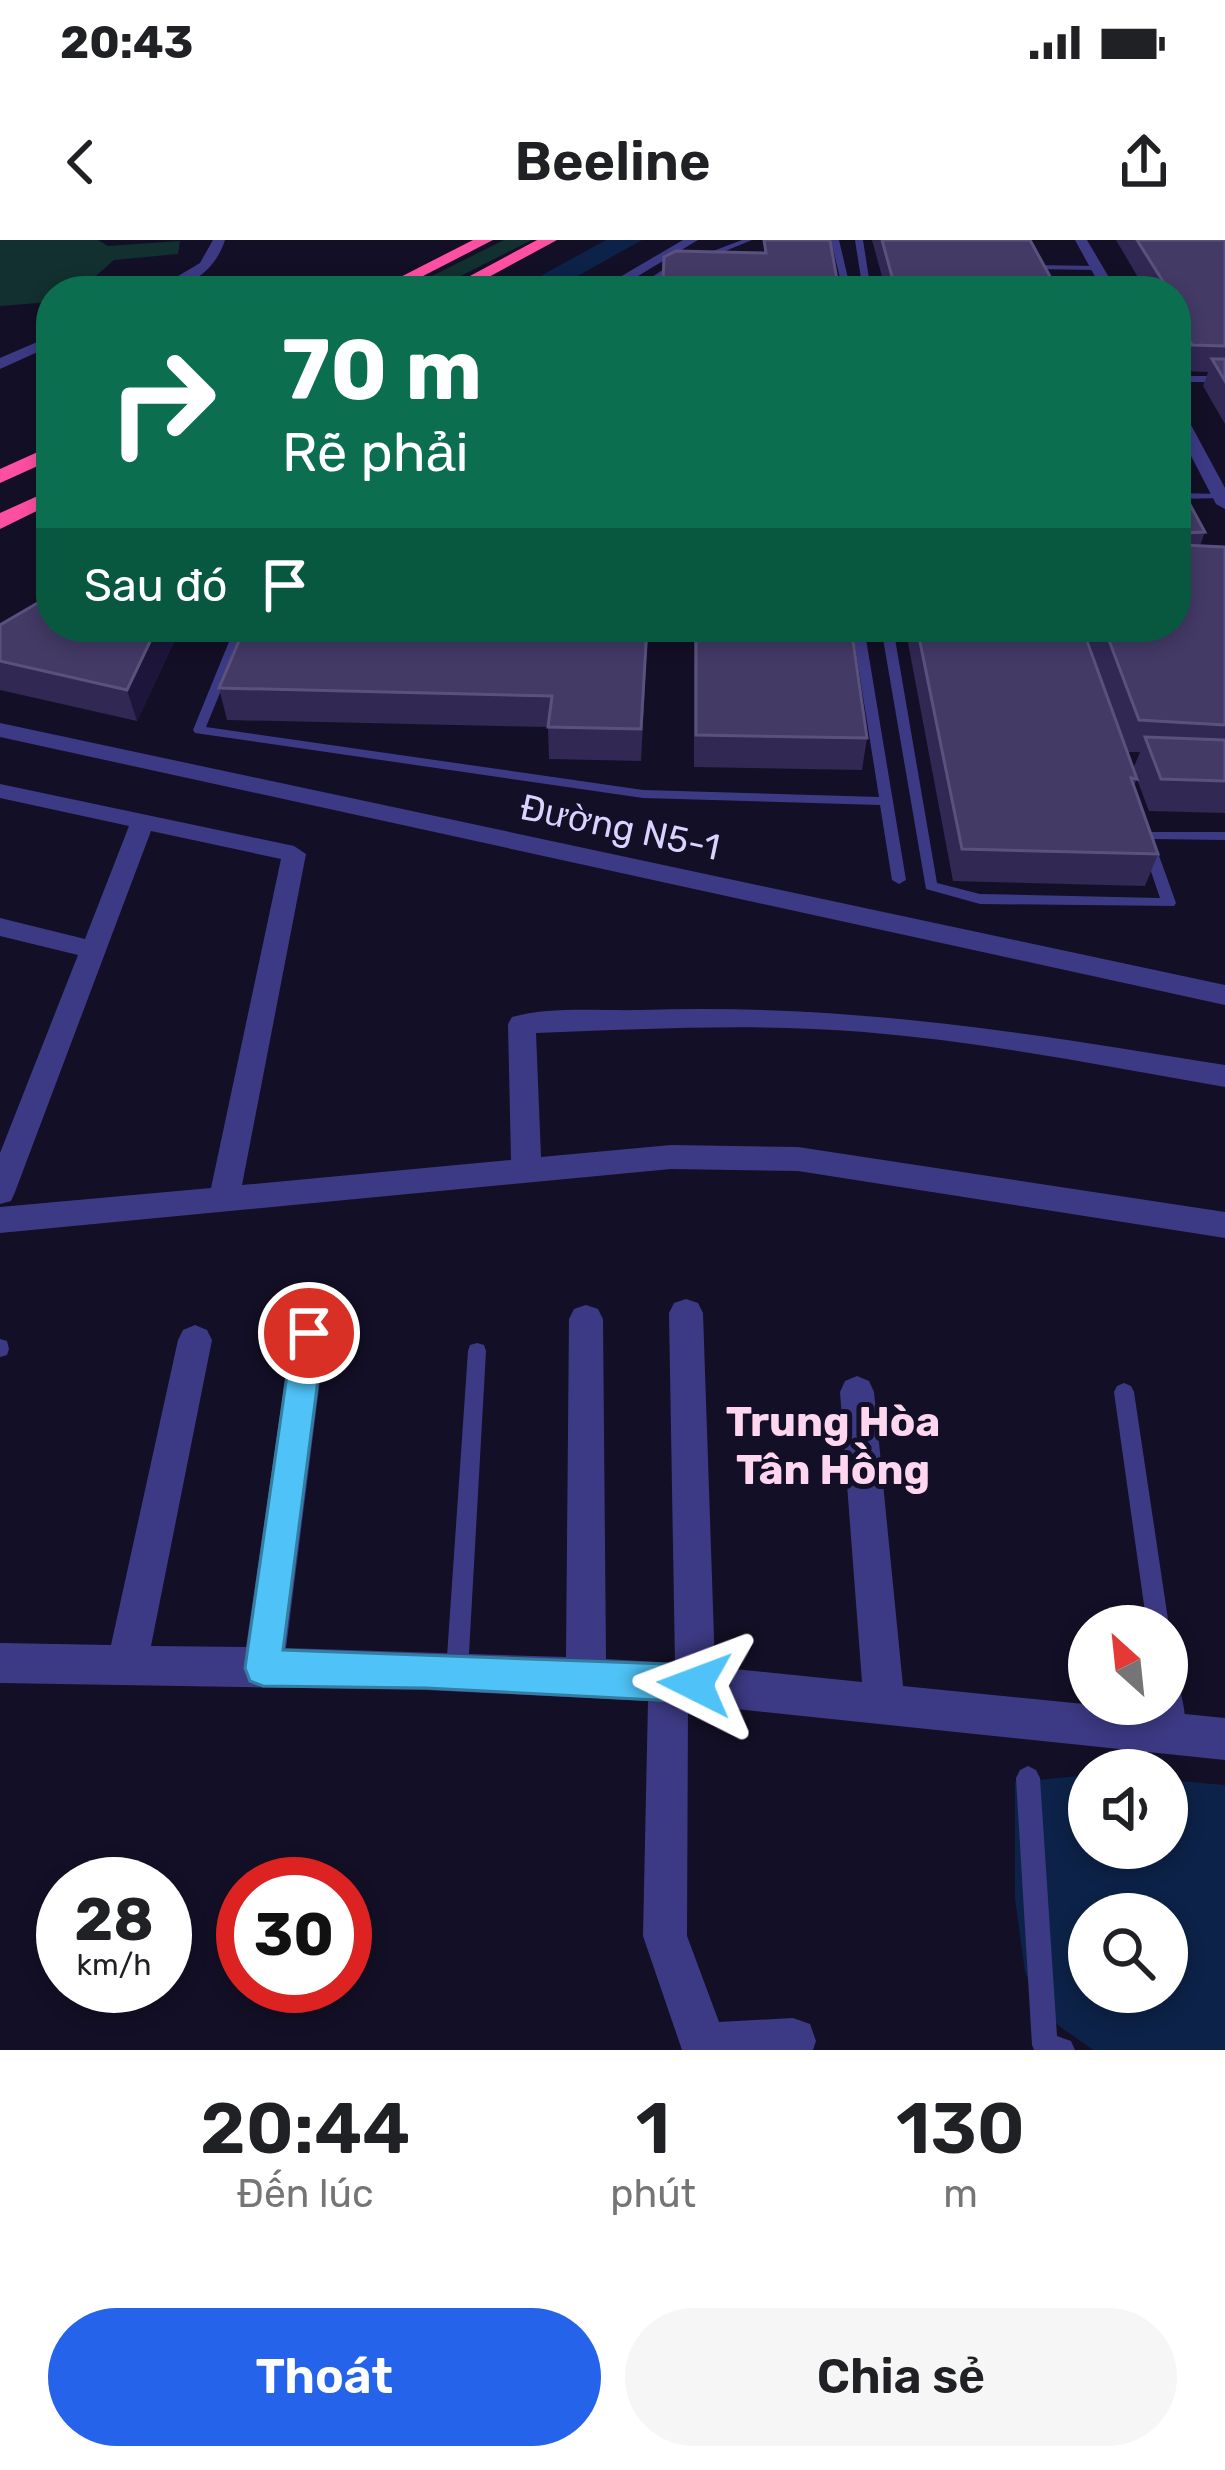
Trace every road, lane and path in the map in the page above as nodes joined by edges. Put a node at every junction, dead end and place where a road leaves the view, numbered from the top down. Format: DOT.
graph roads {
  1 [pos="219,240"];
  2 [pos="485,240"];
  3 [pos="549,240"];
  4 [pos="692,240"];
  5 [pos="748,240"];
  6 [pos="835,240"];
  7 [pos="859,240"];
  8 [pos="1082,240"];
  9 [pos="674,250"];
  10 [pos="1028,254"];
  11 [pos="706,258"];
  12 [pos="1035,267"];
  13 [pos="1097,268"];
  14 [pos="187,276"];
  15 [pos="411,276"];
  16 [pos="479,276"];
  17 [pos="629,276"];
  18 [pos="659,276"];
  19 [pos="843,276"];
  20 [pos="865,276"];
  21 [pos="1040,276"];
  22 [pos="1101,276"];
  23 [pos="36,347"];
  24 [pos="0,364"];
  25 [pos="1191,379"];
  26 [pos="1225,380"];
  27 [pos="1191,435"];
  28 [pos="36,459"];
  29 [pos="1217,476"];
  30 [pos="0,477"];
  31 [pos="1191,498"];
  32 [pos="1224,502"];
  33 [pos="36,504"];
  34 [pos="0,522"];
  35 [pos="236,642"];
  36 [pos="860,642"];
  37 [pos="890,642"];
  38 [pos="0,730"];
  39 [pos="0,791"];
  40 [pos="886,801"];
  41 [pos="1139,816"];
  42 [pos="142,824"];
  43 [pos="1145,835"];
  44 [pos="1225,836"];
  45 [pos="899,880"];
  46 [pos="0,927"];
  47 [pos="93,950"];
  48 [pos="1225,995"];
  49 [pos="1225,1076"];
  50 [pos="526,1171"];
  51 [pos="0,1192"];
  52 [pos="224,1199"];
  53 [pos="0,1220"];
  54 [pos="1225,1225"];
  55 [pos="686,1313"];
  56 [pos="586,1319"];
  57 [pos="309,1333"];
  58 [pos="195,1340"];
  59 [pos="477,1351"];
  60 [pos="857,1393"];
  61 [pos="1124,1393"];
  62 [pos="1156,1605"];
  63 [pos="0,1663"];
  64 [pos="128,1666"];
  65 [pos="263,1668"];
  66 [pos="457,1672"];
  67 [pos="586,1678"];
  68 [pos="682,1683"];
  69 [pos="884,1703"];
  70 [pos="1173,1725"];
  71 [pos="1174,1734"];
  72 [pos="1225,1739"];
  73 [pos="1028,1778"];
  74 [pos="794,2041"];
  75 [pos="1062,2050"];
  1 -- 14 [label="street"];
  2 -- 15 [label="highway"];
  3 -- 16 [label="highway"];
  4 -- 9 [label="street"];
  5 -- 11 [label="lane"];
  6 -- 19 [label="lane"];
  7 -- 20 [label="lane"];
  8 -- 13 [label="street"];
  9 -- 11 [label="lane"];
  9 -- 17 [label="street"];
  10 -- 12 [label="lane"];
  11 -- 18 [label="lane"];
  12 -- 13 [label="lane"];
  12 -- 21 [label="lane"];
  13 -- 22 [label="street"];
  23 -- 24 [label="street"];
  25 -- 26 [label="lane"];
  27 -- 29 [label="street"];
  28 -- 30 [label="highway"];
  29 -- 32 [label="street"];
  31 -- 32 [label="lane"];
  33 -- 34 [label="highway"];
  35 -- 40 [label="lane"];
  36 -- 40 [label="lane"];
  37 -- 43 [label="lane"];
  38 -- 48 [label="street, Đường N5-1"];
  39 -- 42 [label="street"];
  40 -- 45 [label="lane"];
  41 -- 43 [label="lane"];
  42 -- 47 [label="street"];
  42 -- 52 [label="street"];
  43 -- 44 [label="lane"];
  46 -- 47 [label="street"];
  47 -- 51 [label="street"];
  49 -- 50 [label="street"];
  50 -- 52 [label="street"];
  50 -- 54 [label="street"];
  52 -- 53 [label="street"];
  55 -- 68 [label="street"];
  56 -- 67 [label="street"];
  57 -- 65 [label="street"];
  58 -- 64 [label="street"];
  59 -- 66 [label="lane"];
  60 -- 69 [label="street"];
  61 -- 62 [label="lane"];
  63 -- 64 [label="street"];
  64 -- 65 [label="street"];
  65 -- 66 [label="street"];
  66 -- 67 [label="street"];
  67 -- 68 [label="street"];
  68 -- 69 [label="street"];
  68 -- 74 [label="street"];
  69 -- 71 [label="street"];
  70 -- 71 [label="lane"];
  71 -- 72 [label="street"];
  73 -- 75 [label="lane"];
}
